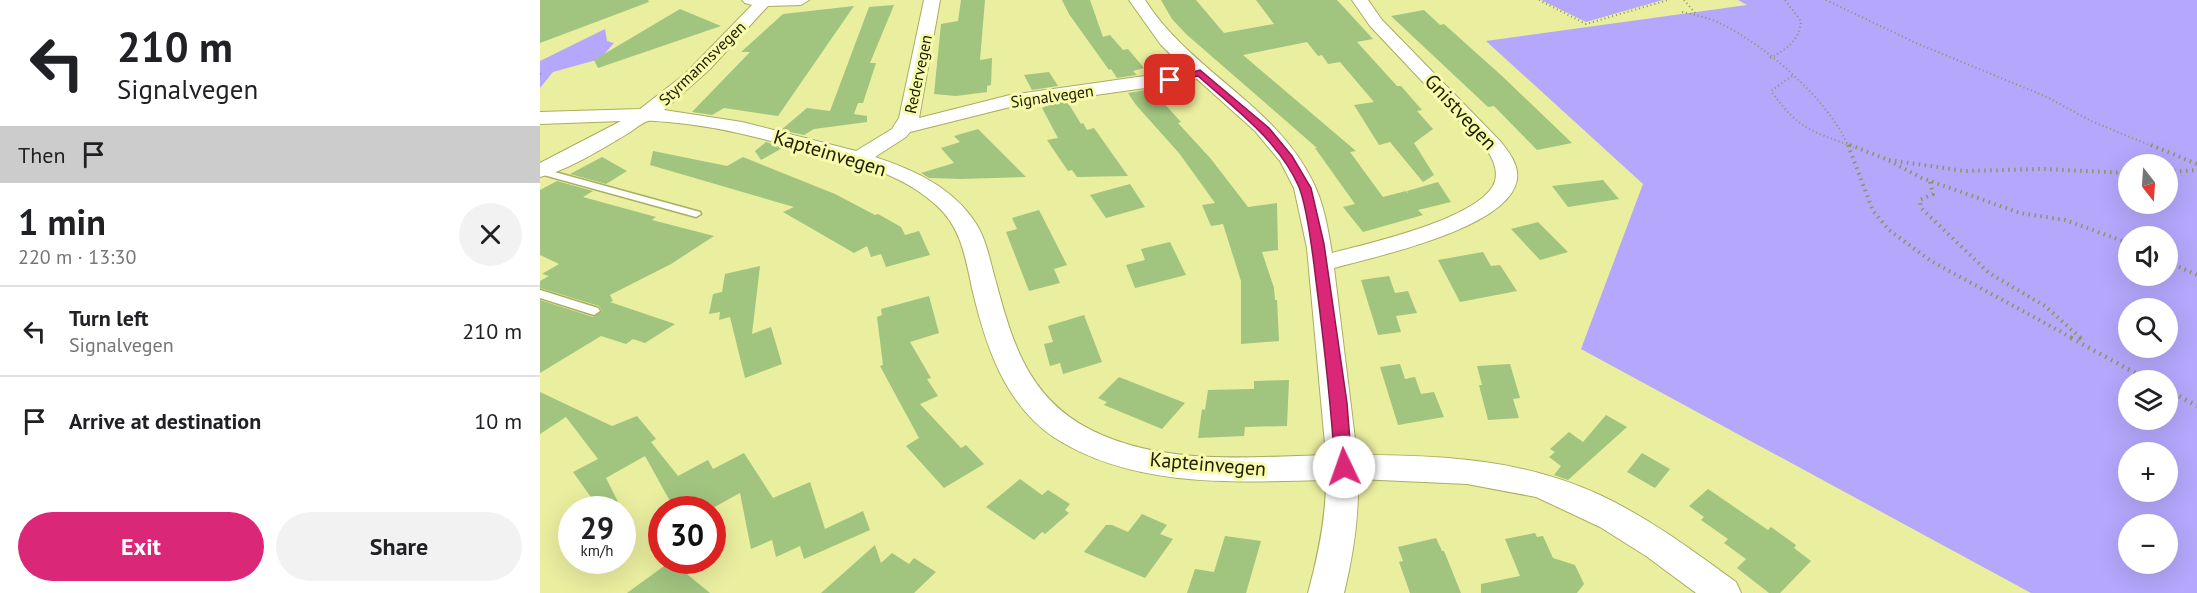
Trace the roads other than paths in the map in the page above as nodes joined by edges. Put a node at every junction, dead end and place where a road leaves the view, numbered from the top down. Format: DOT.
graph roads {
  1 [pos="801,0"];
  2 [pos="932,0"];
  3 [pos="1137,0"];
  4 [pos="1360,0"];
  5 [pos="759,1"];
  6 [pos="1200,73"];
  7 [pos="642,116"];
  8 [pos="540,118"];
  9 [pos="905,127"];
  10 [pos="858,158"];
  11 [pos="540,171"];
  12 [pos="696,214"];
  13 [pos="1320,264"];
  14 [pos="540,294"];
  15 [pos="594,310"];
  16 [pos="1344,467"];
  17 [pos="1326,593"];
  18 [pos="1723,593"];
  1 -- 5 [label="street"];
  2 -- 9 [label="street, Redervegen"];
  3 -- 6 [label="street"];
  4 -- 13 [label="street, Gnistvegen"];
  5 -- 7 [label="street, Styrmannsvegen"];
  6 -- 9 [label="street, Signalvegen"];
  6 -- 13 [label="street"];
  7 -- 8 [label="street, Kapteinvegen"];
  7 -- 10 [label="street, Kapteinvegen"];
  7 -- 11 [label="street, Styrmannsvegen"];
  9 -- 10 [label="street, Redervegen"];
  10 -- 16 [label="street, Kapteinvegen"];
  11 -- 12 [label="lane"];
  13 -- 16 [label="street"];
  14 -- 15 [label="lane"];
  16 -- 17 [label="street"];
  16 -- 18 [label="street, Kapteinvegen"];
}
